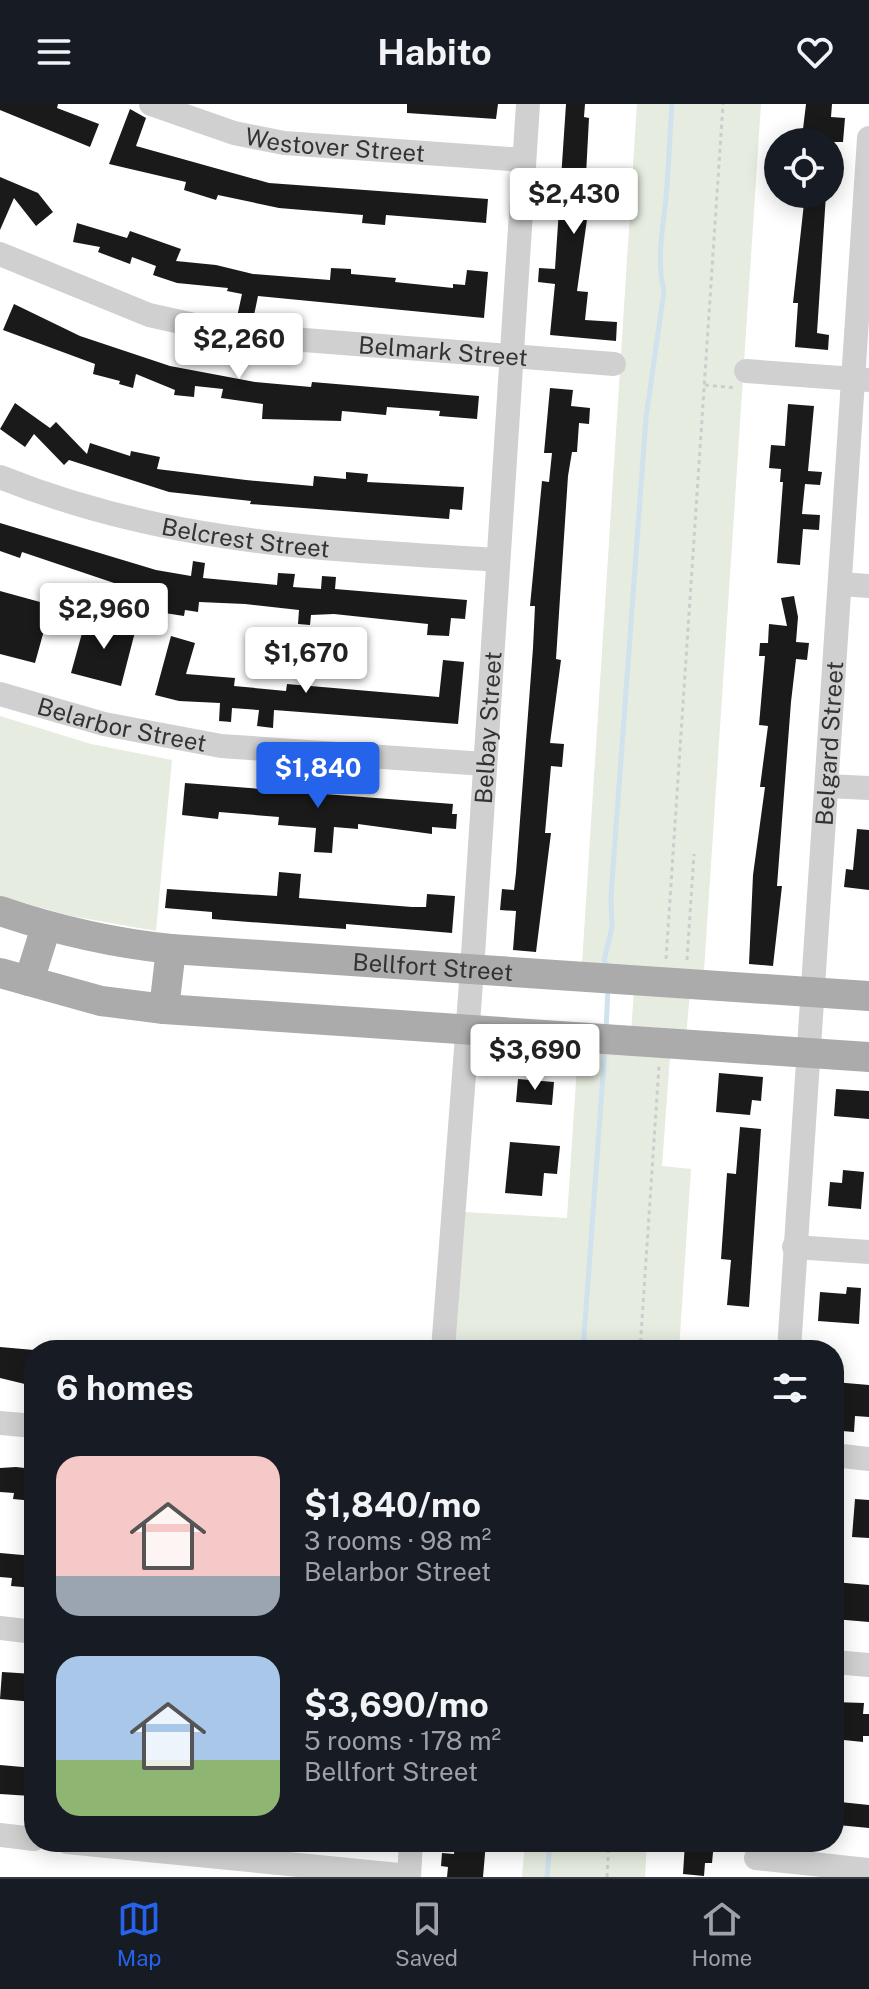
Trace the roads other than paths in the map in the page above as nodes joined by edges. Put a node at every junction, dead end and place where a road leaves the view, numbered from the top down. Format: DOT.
graph roads {
  1 [pos="151,104"];
  2 [pos="528,104"];
  3 [pos="869,138"];
  4 [pos="524,160"];
  5 [pos="867,184"];
  6 [pos="0,254"];
  7 [pos="512,357"];
  8 [pos="614,364"];
  9 [pos="746,371"];
  10 [pos="861,380"];
  11 [pos="0,477"];
  12 [pos="498,560"];
  13 [pos="841,584"];
  14 [pos="869,586"];
  15 [pos="0,694"];
  16 [pos="485,764"];
  17 [pos="827,786"];
  18 [pos="869,788"];
  19 [pos="0,911"];
  20 [pos="46,927"];
  21 [pos="171,949"];
  22 [pos="472,970"];
  23 [pos="0,973"];
  24 [pos="29,981"];
  25 [pos="813,992"];
  26 [pos="869,996"];
  27 [pos="164,1009"];
  28 [pos="467,1030"];
  29 [pos="810,1053"];
  30 [pos="869,1057"];
  31 [pos="794,1247"];
  32 [pos="869,1252"];
  33 [pos="444,1340"];
  34 [pos="789,1340"];
  35 [pos="0,1423"];
  36 [pos="24,1425"];
  37 [pos="844,1456"];
  38 [pos="869,1459"];
  39 [pos="0,1628"];
  40 [pos="24,1631"];
  41 [pos="844,1663"];
  42 [pos="869,1665"];
  43 [pos="0,1835"];
  44 [pos="24,1838"];
  45 [pos="168,1852"];
  46 [pos="410,1852"];
  47 [pos="756,1859"];
  48 [pos="869,1870"];
  49 [pos="409,1876"];
  1 -- 4 [label="street, Westover Street"];
  2 -- 4 [label="street, Belbay Street"];
  3 -- 5 [label="street, Belgard Street"];
  4 -- 7 [label="street, Belbay Street"];
  5 -- 10 [label="street, Belgard Street"];
  6 -- 7 [label="street, Belmark Street"];
  7 -- 8 [label="street, Belmark Street"];
  7 -- 12 [label="street, Belbay Street"];
  9 -- 10 [label="street"];
  10 -- 13 [label="street, Belgard Street"];
  11 -- 12 [label="street, Belcrest Street"];
  12 -- 16 [label="street, Belbay Street"];
  13 -- 14 [label="street"];
  13 -- 17 [label="street, Belgard Street"];
  15 -- 16 [label="street, Belarbor Street"];
  16 -- 22 [label="street, Belbay Street"];
  17 -- 18 [label="street"];
  17 -- 25 [label="street, Belgard Street"];
  19 -- 20 [label="main road, Bellfort Street"];
  20 -- 21 [label="main road, Bellfort Street"];
  20 -- 24 [label="main road"];
  21 -- 22 [label="main road, Bellfort Street"];
  21 -- 27 [label="main road"];
  22 -- 25 [label="main road, Bellfort Street"];
  22 -- 28 [label="street, Belbay Street"];
  23 -- 24 [label="main road"];
  24 -- 27 [label="main road"];
  25 -- 26 [label="main road, Bellfort Street"];
  25 -- 29 [label="street, Belgard Street"];
  27 -- 28 [label="main road"];
  28 -- 29 [label="main road"];
  28 -- 33 [label="street, Belbay Street"];
  29 -- 30 [label="main road"];
  29 -- 31 [label="street, Belgard Street"];
  31 -- 32 [label="street"];
  31 -- 34 [label="street, Belgard Street"];
  35 -- 36 [label="street"];
  37 -- 38 [label="street"];
  39 -- 40 [label="street"];
  41 -- 42 [label="street"];
  43 -- 44 [label="street"];
  45 -- 49 [label="street"];
  46 -- 49 [label="street"];
  47 -- 48 [label="street"];
}
